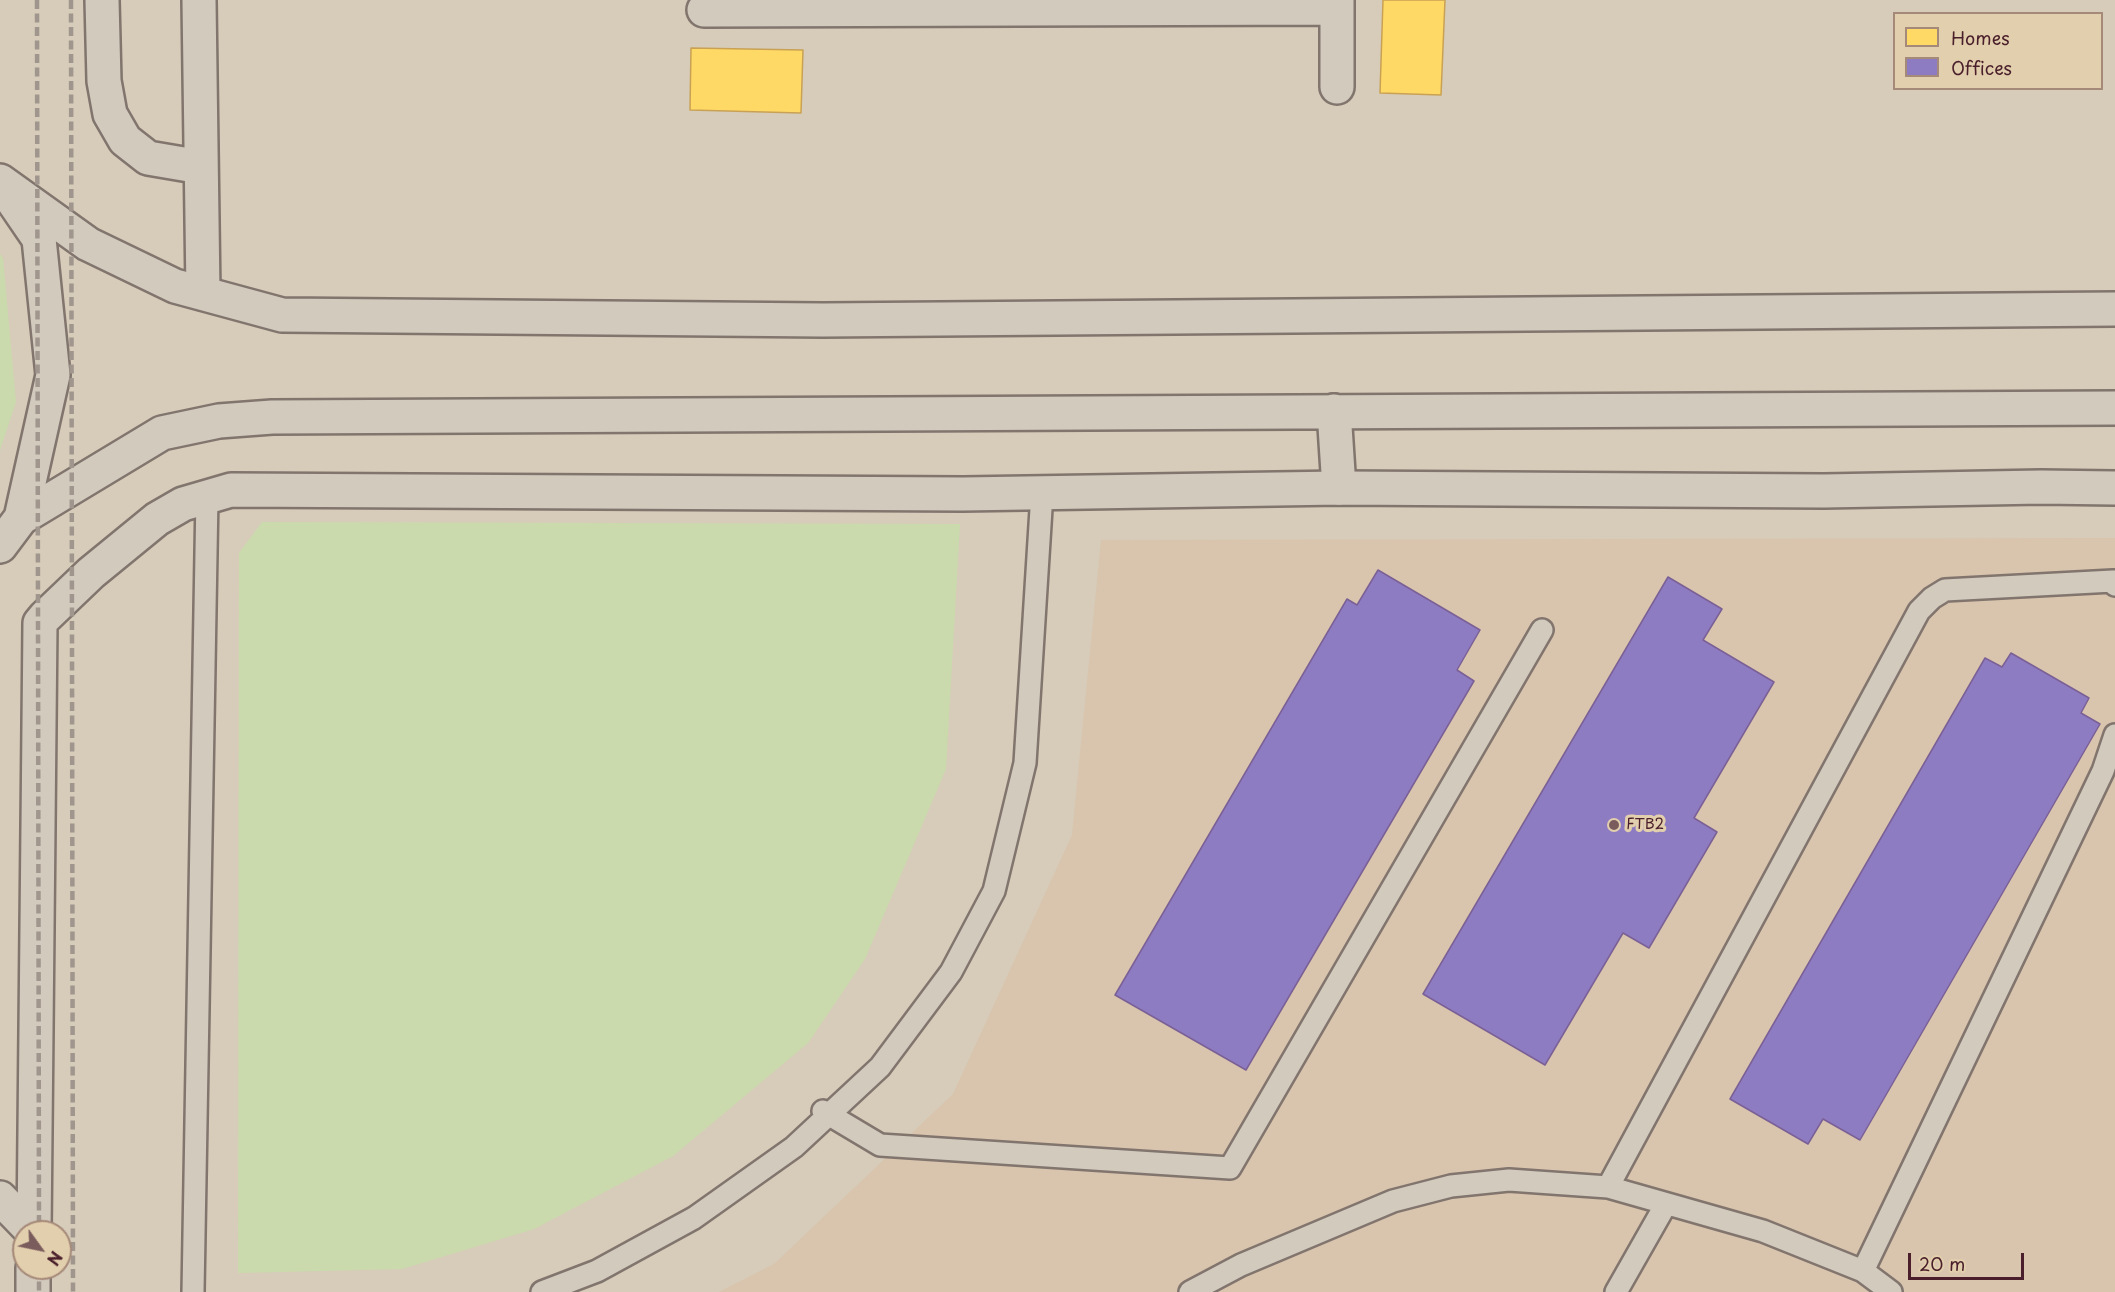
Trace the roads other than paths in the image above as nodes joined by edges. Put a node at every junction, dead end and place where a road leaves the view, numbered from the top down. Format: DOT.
graph roads {
  1 [pos="102,0"];
  2 [pos="200,0"];
  3 [pos="1337,4"];
  4 [pos="793,5"];
  5 [pos="967,5"];
  6 [pos="1160,5"];
  7 [pos="704,10"];
  8 [pos="1337,87"];
  9 [pos="201,167"];
  10 [pos="0,181"];
  11 [pos="203,294"];
  12 [pos="2115,309"];
  13 [pos="2115,408"];
  14 [pos="1334,411"];
  15 [pos="1339,488"];
  16 [pos="2115,488"];
  17 [pos="1042,493"];
  18 [pos="207,495"];
  19 [pos="21,518"];
  20 [pos="0,546"];
  21 [pos="2115,585"];
  22 [pos="1542,630"];
  23 [pos="2115,735"];
  24 [pos="826,1113"];
  25 [pos="1608,1187"];
  26 [pos="0,1198"];
  27 [pos="1666,1204"];
  28 [pos="22,1220"];
  29 [pos="34,1220"];
  30 [pos="1863,1271"];
  31 [pos="194,1292"];
  32 [pos="542,1292"];
  33 [pos="1190,1292"];
  34 [pos="1616,1292"];
  35 [pos="1891,1292"];
  1 -- 9 [label="street"];
  2 -- 9 [label="street"];
  3 -- 6 [label="street"];
  3 -- 8 [label="street"];
  4 -- 5 [label="street"];
  4 -- 7 [label="street"];
  5 -- 6 [label="street"];
  9 -- 11 [label="street"];
  10 -- 11 [label="street"];
  10 -- 19 [label="street"];
  11 -- 12 [label="street"];
  13 -- 14 [label="street"];
  14 -- 15 [label="street"];
  14 -- 19 [label="street"];
  15 -- 16 [label="street"];
  15 -- 17 [label="street"];
  17 -- 18 [label="street"];
  17 -- 24 [label="lane"];
  18 -- 29 [label="street"];
  18 -- 31 [label="lane"];
  19 -- 20 [label="street"];
  21 -- 25 [label="lane"];
  22 -- 24 [label="lane"];
  23 -- 30 [label="lane"];
  24 -- 32 [label="lane"];
  25 -- 27 [label="lane"];
  25 -- 33 [label="lane"];
  26 -- 28 [label="street"];
  27 -- 30 [label="lane"];
  27 -- 34 [label="lane"];
  30 -- 35 [label="lane"];
}
